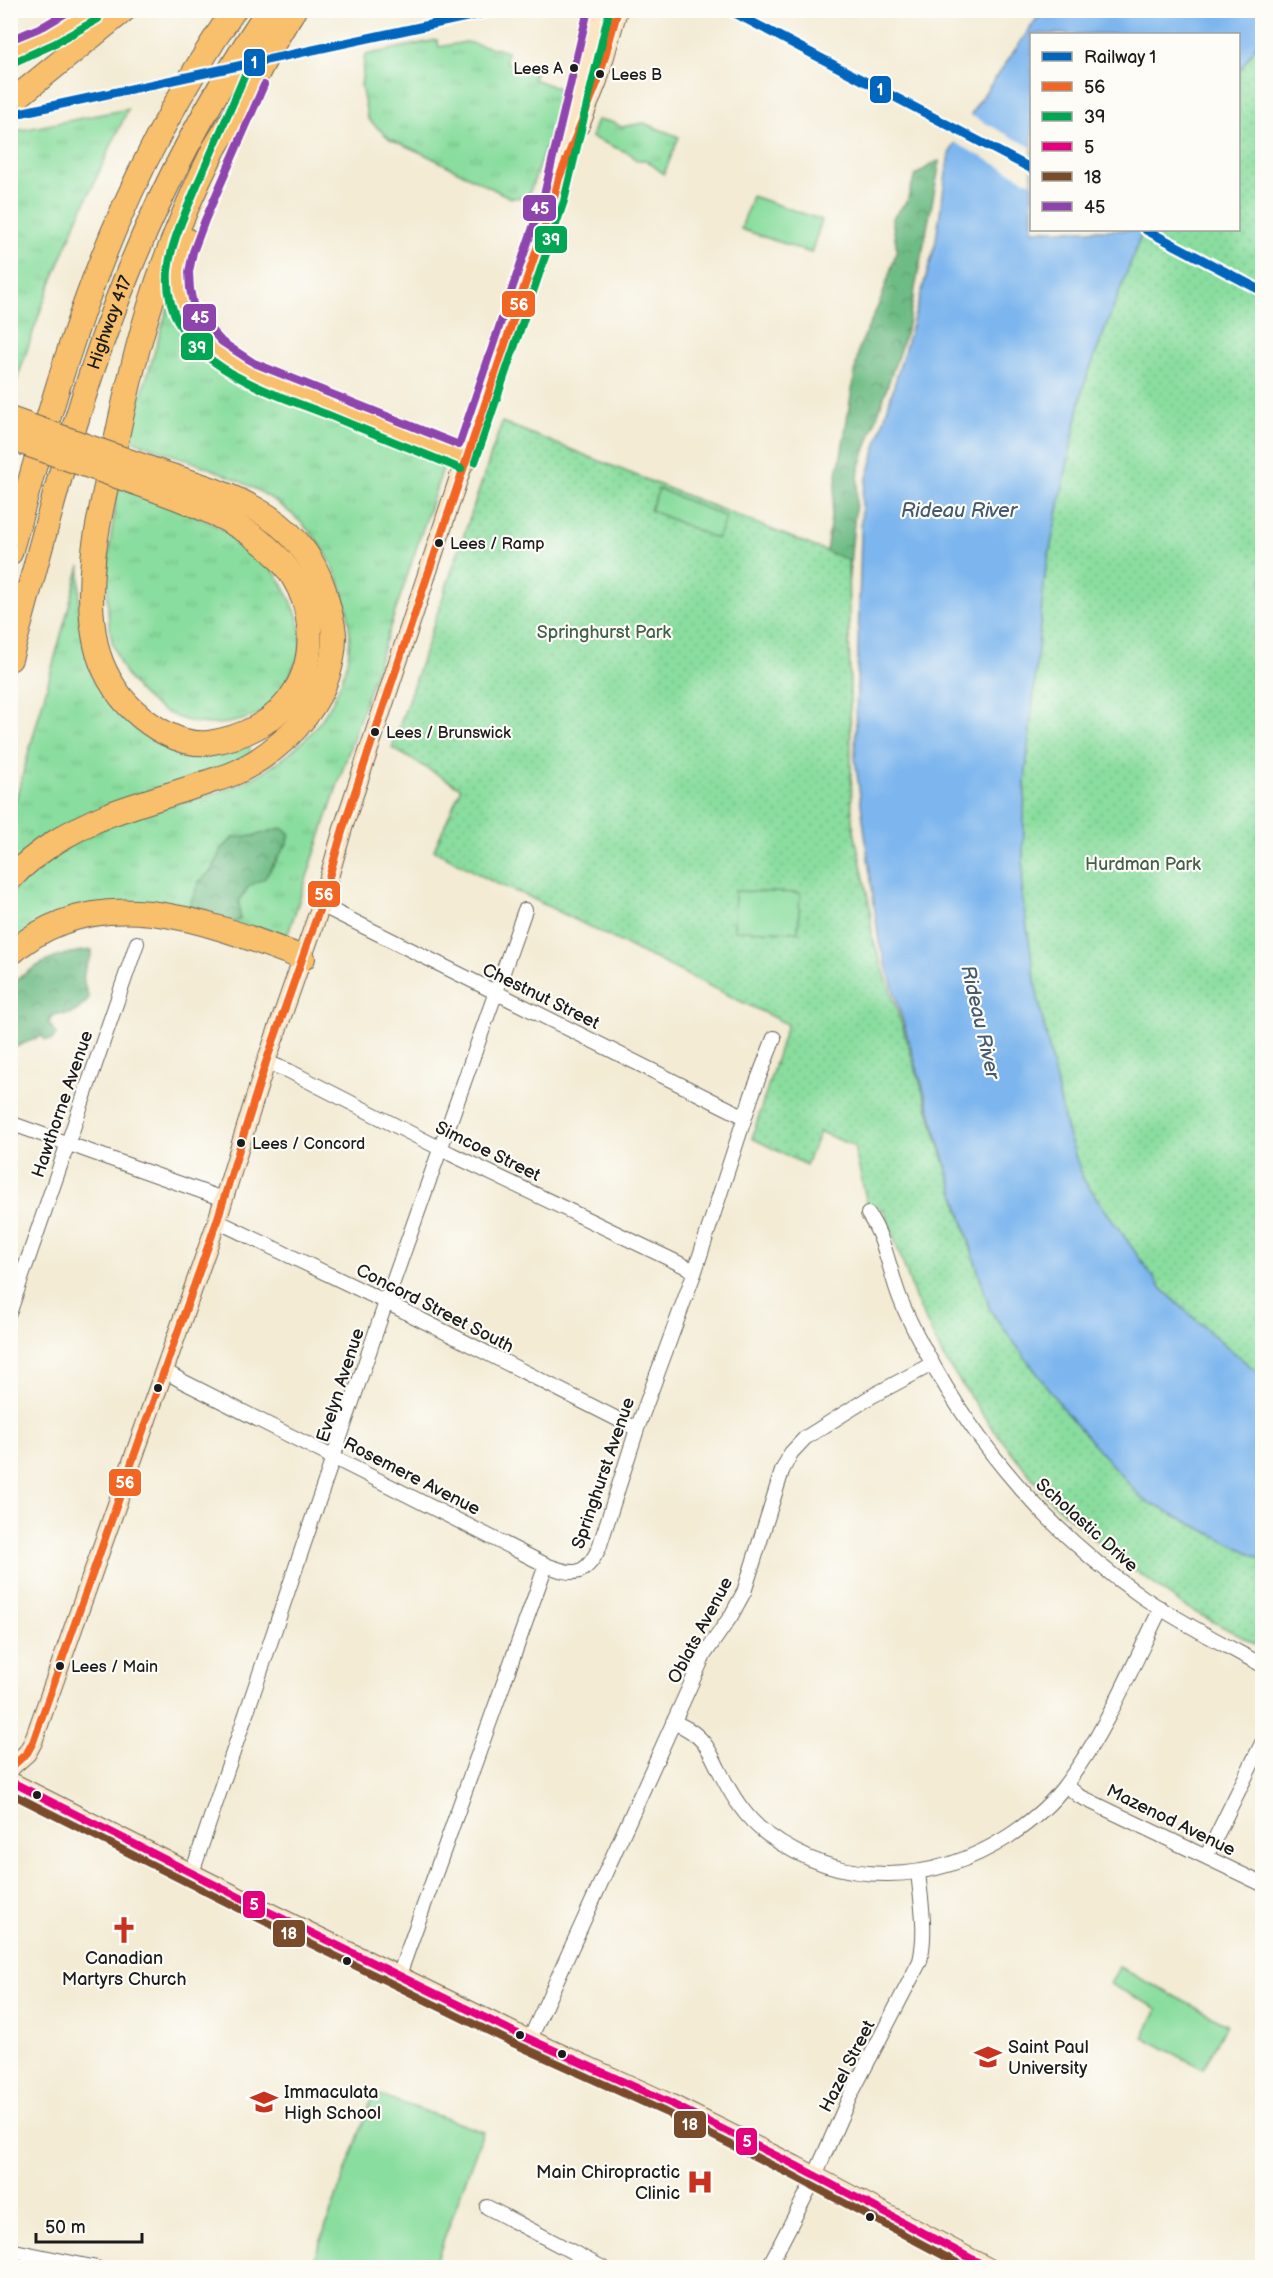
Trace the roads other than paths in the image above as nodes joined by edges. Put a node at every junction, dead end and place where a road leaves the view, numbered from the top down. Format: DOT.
graph roads {
  1 [pos="93,10"];
  2 [pos="124,10"];
  3 [pos="608,14"];
  4 [pos="278,15"];
  5 [pos="227,20"];
  6 [pos="10,52"];
  7 [pos="254,81"];
  8 [pos="10,103"];
  9 [pos="10,419"];
  10 [pos="10,438"];
  11 [pos="465,459"];
  12 [pos="162,483"];
  13 [pos="10,553"];
  14 [pos="10,659"];
  15 [pos="10,879"];
  16 [pos="321,905"];
  17 [pos="525,910"];
  18 [pos="136,943"];
  19 [pos="10,954"];
  20 [pos="303,958"];
  21 [pos="494,993"];
  22 [pos="774,1038"];
  23 [pos="266,1062"];
  24 [pos="745,1117"];
  25 [pos="10,1123"];
  26 [pos="67,1143"];
  27 [pos="441,1148"];
  28 [pos="223,1199"];
  29 [pos="868,1214"];
  30 [pos="217,1221"];
  31 [pos="695,1271"];
  32 [pos="386,1302"];
  33 [pos="10,1311"];
  34 [pos="932,1364"];
  35 [pos="165,1371"];
  36 [pos="637,1429"];
  37 [pos="335,1457"];
  38 [pos="546,1565"];
  39 [pos="1161,1608"];
  40 [pos="1263,1665"];
  41 [pos="674,1722"];
  42 [pos="1263,1743"];
  43 [pos="10,1768"];
  44 [pos="10,1781"];
  45 [pos="1066,1785"];
  46 [pos="1206,1857"];
  47 [pos="918,1872"];
  48 [pos="192,1873"];
  49 [pos="1263,1884"];
  50 [pos="399,1975"];
  51 [pos="530,2039"];
  52 [pos="815,2175"];
  53 [pos="487,2207"];
  54 [pos="10,2250"];
  55 [pos="97,2268"];
  56 [pos="603,2268"];
  57 [pos="768,2268"];
  58 [pos="990,2268"];
  1 -- 6 [label="highway"];
  2 -- 8 [label="highway"];
  3 -- 11 [label="main road"];
  4 -- 7 [label="highway"];
  4 -- 14 [label="highway, Highway 417"];
  5 -- 13 [label="highway"];
  7 -- 11 [label="highway"];
  7 -- 12 [label="highway"];
  9 -- 12 [label="highway, bridge"];
  10 -- 12 [label="highway, bridge"];
  11 -- 16 [label="main road"];
  12 -- 15 [label="highway"];
  16 -- 20 [label="main road"];
  16 -- 21 [label="street, Chestnut Street"];
  17 -- 21 [label="street, Evelyn Avenue"];
  18 -- 26 [label="street, Hawthorne Avenue"];
  19 -- 20 [label="highway"];
  20 -- 23 [label="main road"];
  21 -- 24 [label="street, Chestnut Street"];
  21 -- 27 [label="street, Evelyn Avenue"];
  22 -- 24 [label="street, Springhurst Avenue"];
  23 -- 27 [label="street, Simcoe Street"];
  23 -- 28 [label="main road"];
  24 -- 31 [label="street, Springhurst Avenue"];
  25 -- 26 [label="street"];
  26 -- 28 [label="street"];
  26 -- 33 [label="street, Hawthorne Avenue"];
  27 -- 31 [label="street, Simcoe Street"];
  27 -- 32 [label="street, Evelyn Avenue"];
  28 -- 30 [label="main road"];
  29 -- 34 [label="street, Scholastic Drive"];
  30 -- 32 [label="street, Concord Street South"];
  30 -- 35 [label="main road"];
  31 -- 36 [label="street, Springhurst Avenue"];
  32 -- 36 [label="street, Concord Street South"];
  32 -- 37 [label="street, Evelyn Avenue"];
  34 -- 39 [label="street, Scholastic Drive"];
  34 -- 41 [label="street, Oblats Avenue"];
  35 -- 37 [label="street, Rosemere Avenue"];
  35 -- 43 [label="main road"];
  36 -- 38 [label="street, Springhurst Avenue"];
  37 -- 38 [label="street, Rosemere Avenue"];
  37 -- 48 [label="street, Evelyn Avenue"];
  38 -- 50 [label="street"];
  39 -- 40 [label="street, Scholastic Drive"];
  39 -- 45 [label="street"];
  41 -- 47 [label="street"];
  41 -- 51 [label="street, Oblats Avenue"];
  42 -- 46 [label="street"];
  44 -- 48 [label="main road"];
  45 -- 46 [label="street, Mazenod Avenue"];
  45 -- 47 [label="street"];
  46 -- 49 [label="street, Mazenod Avenue"];
  47 -- 52 [label="street, Hazel Street"];
  48 -- 50 [label="main road"];
  50 -- 51 [label="main road"];
  51 -- 52 [label="main road"];
  52 -- 57 [label="street, Hazel Street"];
  52 -- 58 [label="main road"];
  53 -- 56 [label="street"];
  54 -- 55 [label="street"];
}
